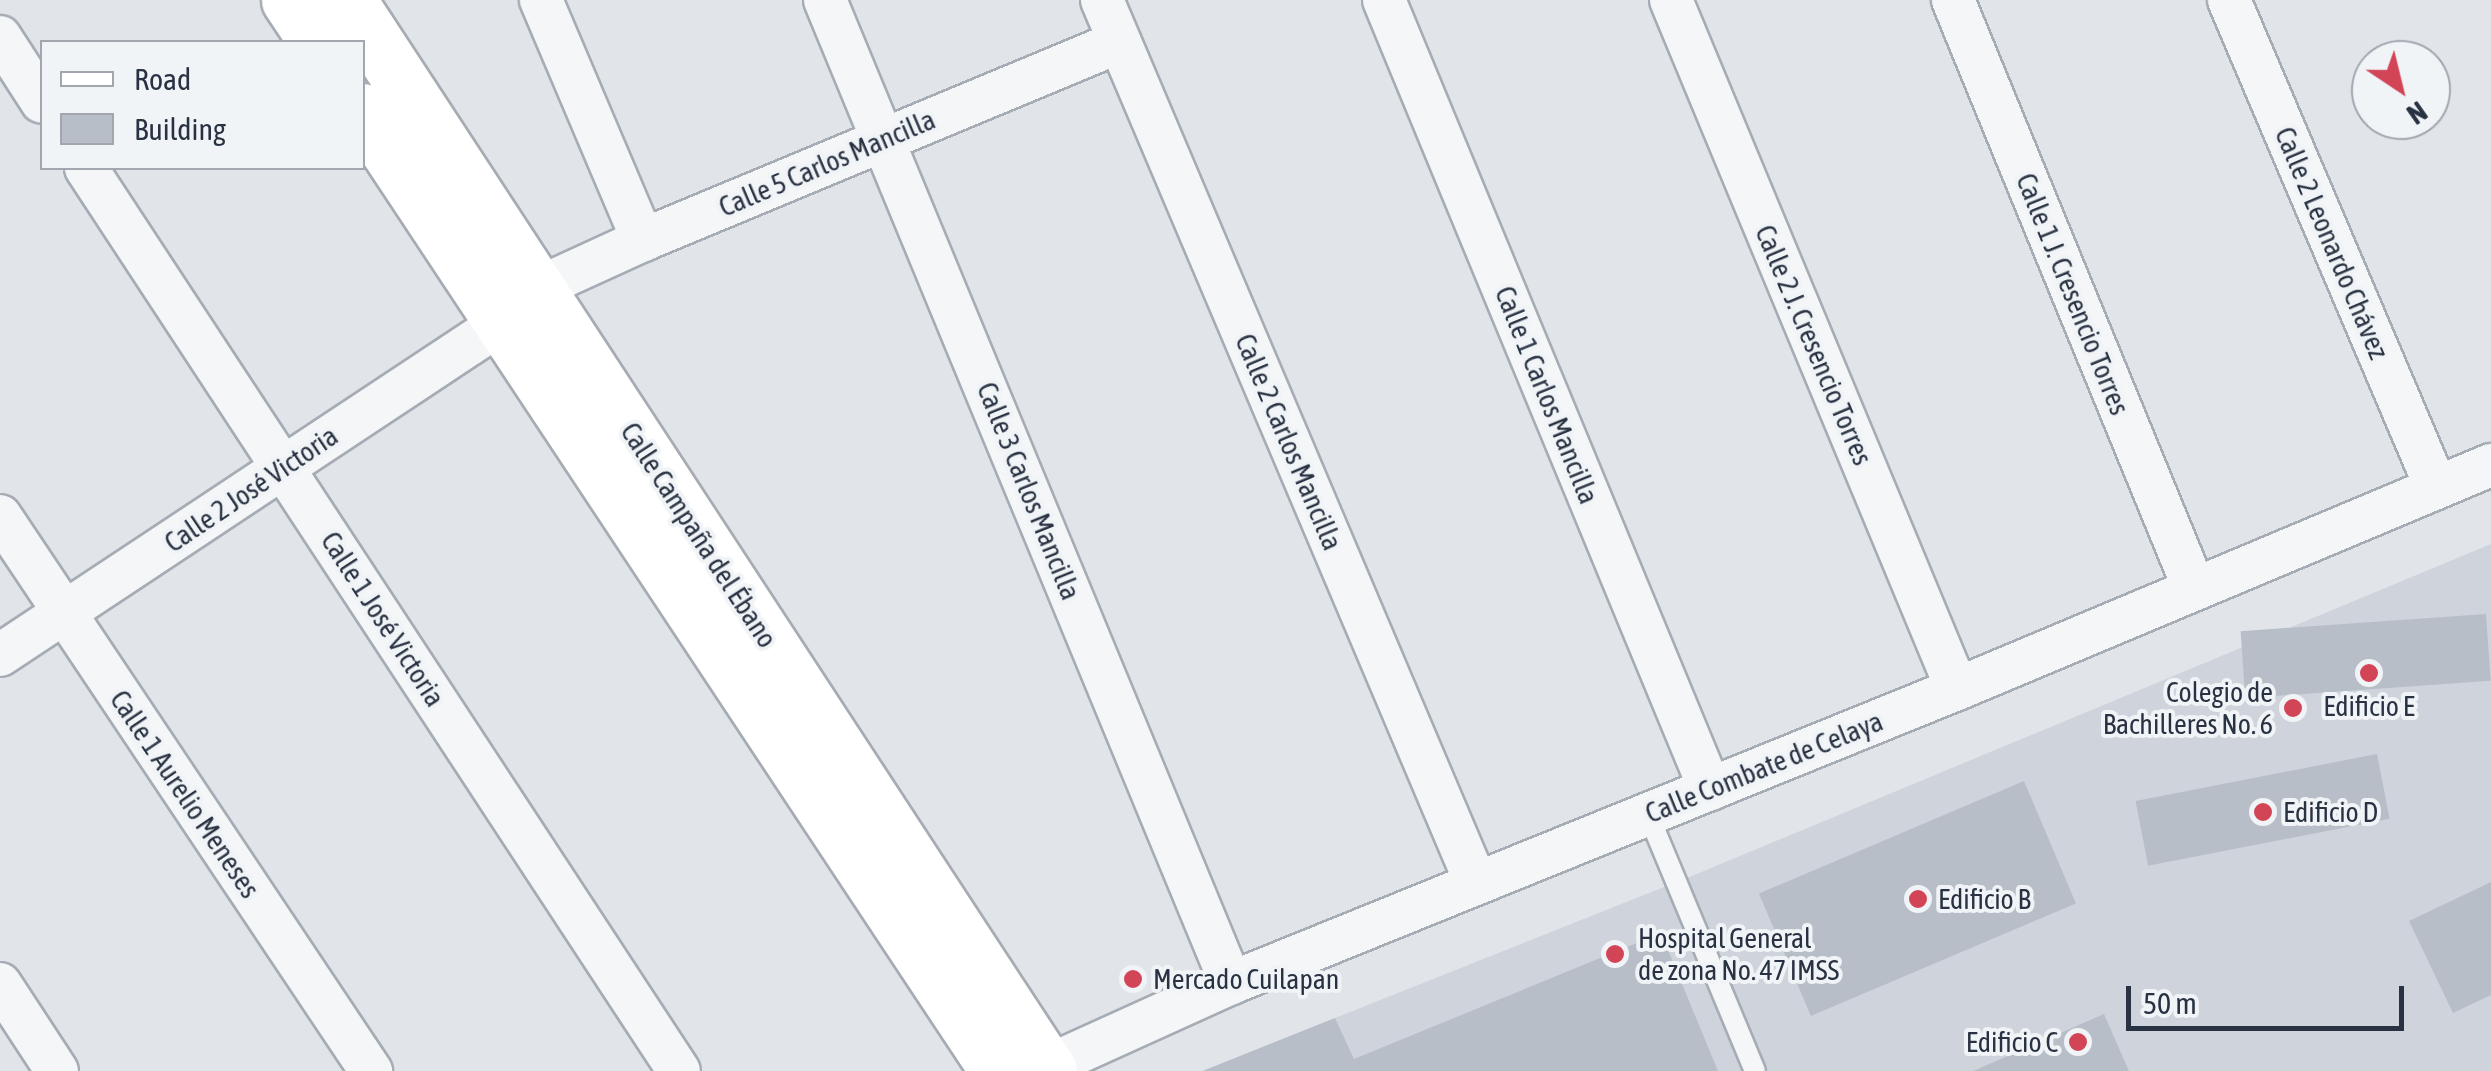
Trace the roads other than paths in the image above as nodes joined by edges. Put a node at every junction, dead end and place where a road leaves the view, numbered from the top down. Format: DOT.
graph roads {
  1 [pos="288,0"];
  2 [pos="348,0"];
  3 [pos="541,0"];
  4 [pos="825,0"];
  5 [pos="1102,0"];
  6 [pos="1384,0"];
  7 [pos="1672,0"];
  8 [pos="1953,0"];
  9 [pos="2229,0"];
  10 [pos="0,38"];
  11 [pos="316,40"];
  12 [pos="1119,42"];
  13 [pos="40,99"];
  14 [pos="365,115"];
  15 [pos="884,139"];
  16 [pos="87,170"];
  17 [pos="643,240"];
  18 [pos="520,305"];
  19 [pos="2491,465"];
  20 [pos="283,468"];
  21 [pos="2436,487"];
  22 [pos="0,516"];
  23 [pos="2194,588"];
  24 [pos="64,613"];
  25 [pos="0,655"];
  26 [pos="1957,689"];
  27 [pos="1710,789"];
  28 [pos="1648,814"];
  29 [pos="1476,883"];
  30 [pos="1231,983"];
  31 [pos="0,984"];
  32 [pos="1032,1070"];
  33 [pos="57,1071"];
  34 [pos="371,1071"];
  35 [pos="679,1071"];
  36 [pos="1754,1071"];
  1 -- 11 [label="street"];
  2 -- 18 [label="street, Calle Campaña del Ébano"];
  3 -- 17 [label="street"];
  4 -- 15 [label="street, Calle 3 Carlos Mancilla"];
  5 -- 12 [label="street, Calle 2 Carlos Mancilla"];
  6 -- 27 [label="street, Calle 1 Carlos Mancilla"];
  7 -- 26 [label="street, Calle 2 J. Cresencio Torres"];
  8 -- 23 [label="street, Calle 1 J. Cresencio Torres"];
  9 -- 21 [label="street, Calle 2 Leonardo Chávez"];
  10 -- 13 [label="street"];
  12 -- 15 [label="street, Calle 5 Carlos Mancilla"];
  12 -- 29 [label="street, Calle 2 Carlos Mancilla"];
  14 -- 18 [label="street, Calle Campaña del Ébano"];
  15 -- 17 [label="street, Calle 5 Carlos Mancilla"];
  15 -- 30 [label="street, Calle 3 Carlos Mancilla"];
  16 -- 20 [label="street, Calle 1 José Victoria"];
  17 -- 18 [label="street, Calle 5 Carlos Mancilla"];
  18 -- 20 [label="street, Calle 2 José Victoria"];
  18 -- 32 [label="street, Calle Campaña del Ébano"];
  19 -- 21 [label="street, Calle Combate de Celaya"];
  20 -- 24 [label="street, Calle 2 José Victoria"];
  20 -- 35 [label="street, Calle 1 José Victoria"];
  21 -- 23 [label="street, Calle Combate de Celaya"];
  22 -- 24 [label="street, Calle 1 Aurelio Meneses"];
  23 -- 26 [label="street, Calle Combate de Celaya"];
  24 -- 25 [label="street, Calle 2 José Victoria"];
  24 -- 34 [label="street, Calle 1 Aurelio Meneses"];
  26 -- 27 [label="street, Calle Combate de Celaya"];
  27 -- 28 [label="street, Calle Combate de Celaya"];
  28 -- 29 [label="street, Calle Combate de Celaya"];
  28 -- 36 [label="lane"];
  29 -- 30 [label="street, Calle Combate de Celaya"];
  30 -- 32 [label="street, Calle Combate de Celaya"];
  31 -- 33 [label="street"];
}
